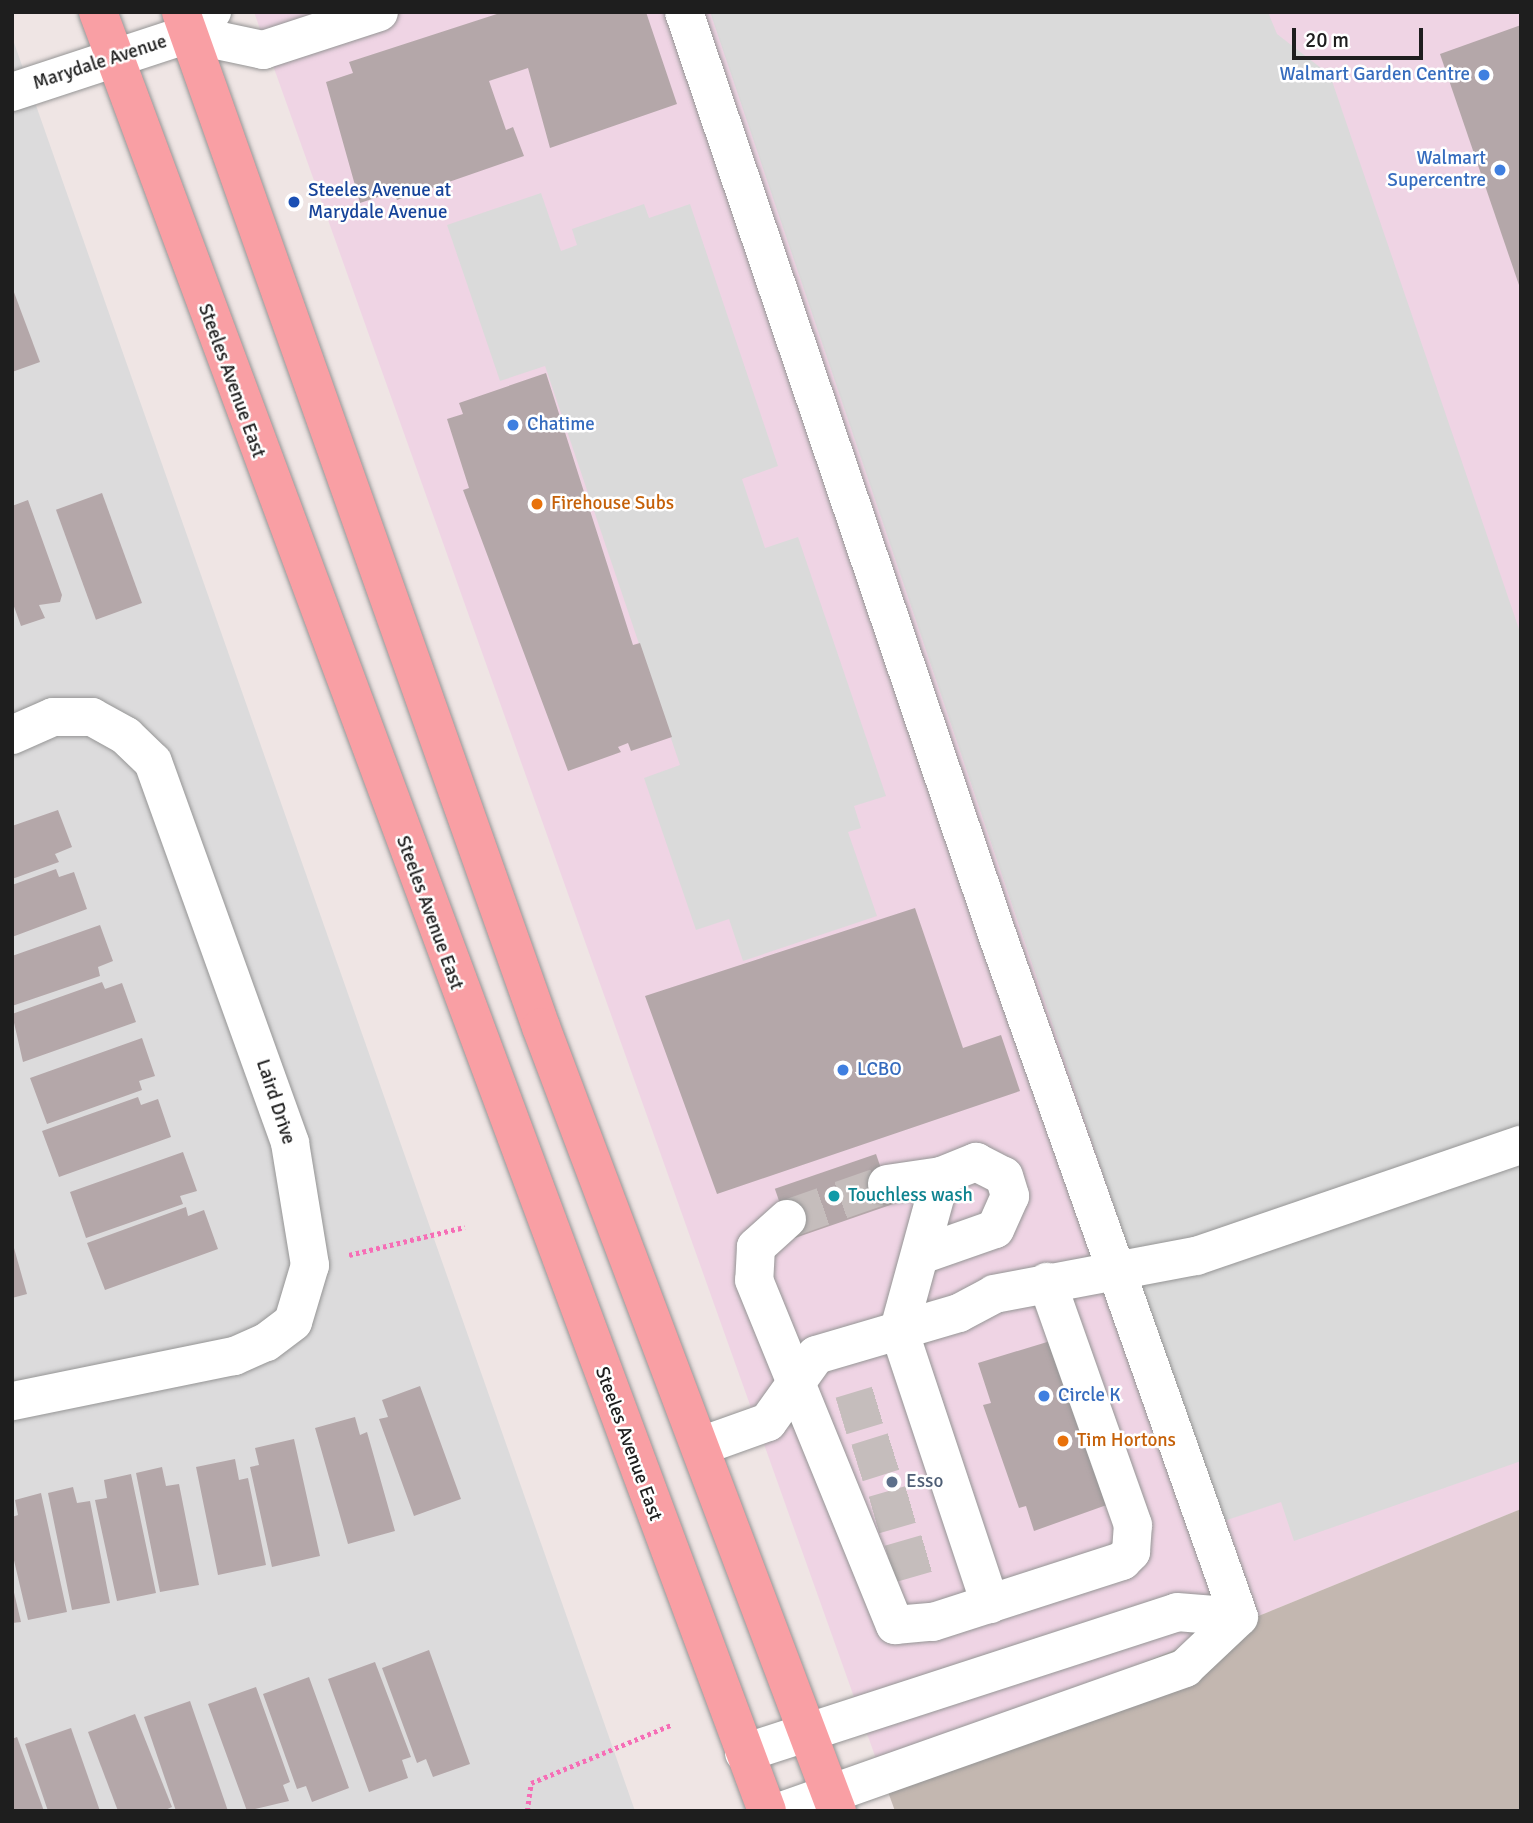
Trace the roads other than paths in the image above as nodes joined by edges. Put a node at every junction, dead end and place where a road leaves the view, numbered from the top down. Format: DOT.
graph roads {
  1 [pos="98,12"];
  2 [pos="379,12"];
  3 [pos="684,12"];
  4 [pos="194,19"];
  5 [pos="114,61"];
  6 [pos="12,92"];
  7 [pos="12,735"];
  8 [pos="1521,1145"];
  9 [pos="942,1176"];
  10 [pos="887,1185"];
  11 [pos="787,1219"];
  12 [pos="924,1254"];
  13 [pos="1119,1266"];
  14 [pos="1047,1282"];
  15 [pos="899,1330"];
  16 [pos="797,1380"];
  17 [pos="12,1401"];
  18 [pos="701,1446"];
  19 [pos="990,1604"];
  20 [pos="1239,1617"];
  21 [pos="808,1733"];
  22 [pos="744,1753"];
  23 [pos="835,1803"];
  24 [pos="767,1811"];
  25 [pos="782,1811"];
  1 -- 5 [label="main road, Steeles Avenue East"];
  2 -- 4 [label="street"];
  3 -- 13 [label="street"];
  4 -- 5 [label="street, Marydale Avenue"];
  4 -- 18 [label="main road"];
  5 -- 6 [label="street, Marydale Avenue"];
  5 -- 22 [label="main road, Steeles Avenue East"];
  7 -- 17 [label="street, Laird Drive"];
  8 -- 13 [label="street"];
  9 -- 10 [label="street"];
  9 -- 12 [label="street"];
  9 -- 12 [label="street"];
  11 -- 16 [label="street"];
  12 -- 15 [label="street"];
  13 -- 14 [label="street"];
  13 -- 20 [label="street"];
  14 -- 15 [label="street"];
  14 -- 19 [label="street"];
  15 -- 16 [label="street"];
  15 -- 19 [label="street"];
  16 -- 18 [label="street"];
  16 -- 19 [label="street"];
  18 -- 21 [label="main road"];
  20 -- 21 [label="street"];
  20 -- 23 [label="street"];
  21 -- 22 [label="street"];
  21 -- 23 [label="main road"];
  22 -- 24 [label="main road, Steeles Avenue East"];
  23 -- 25 [label="street"];
}
